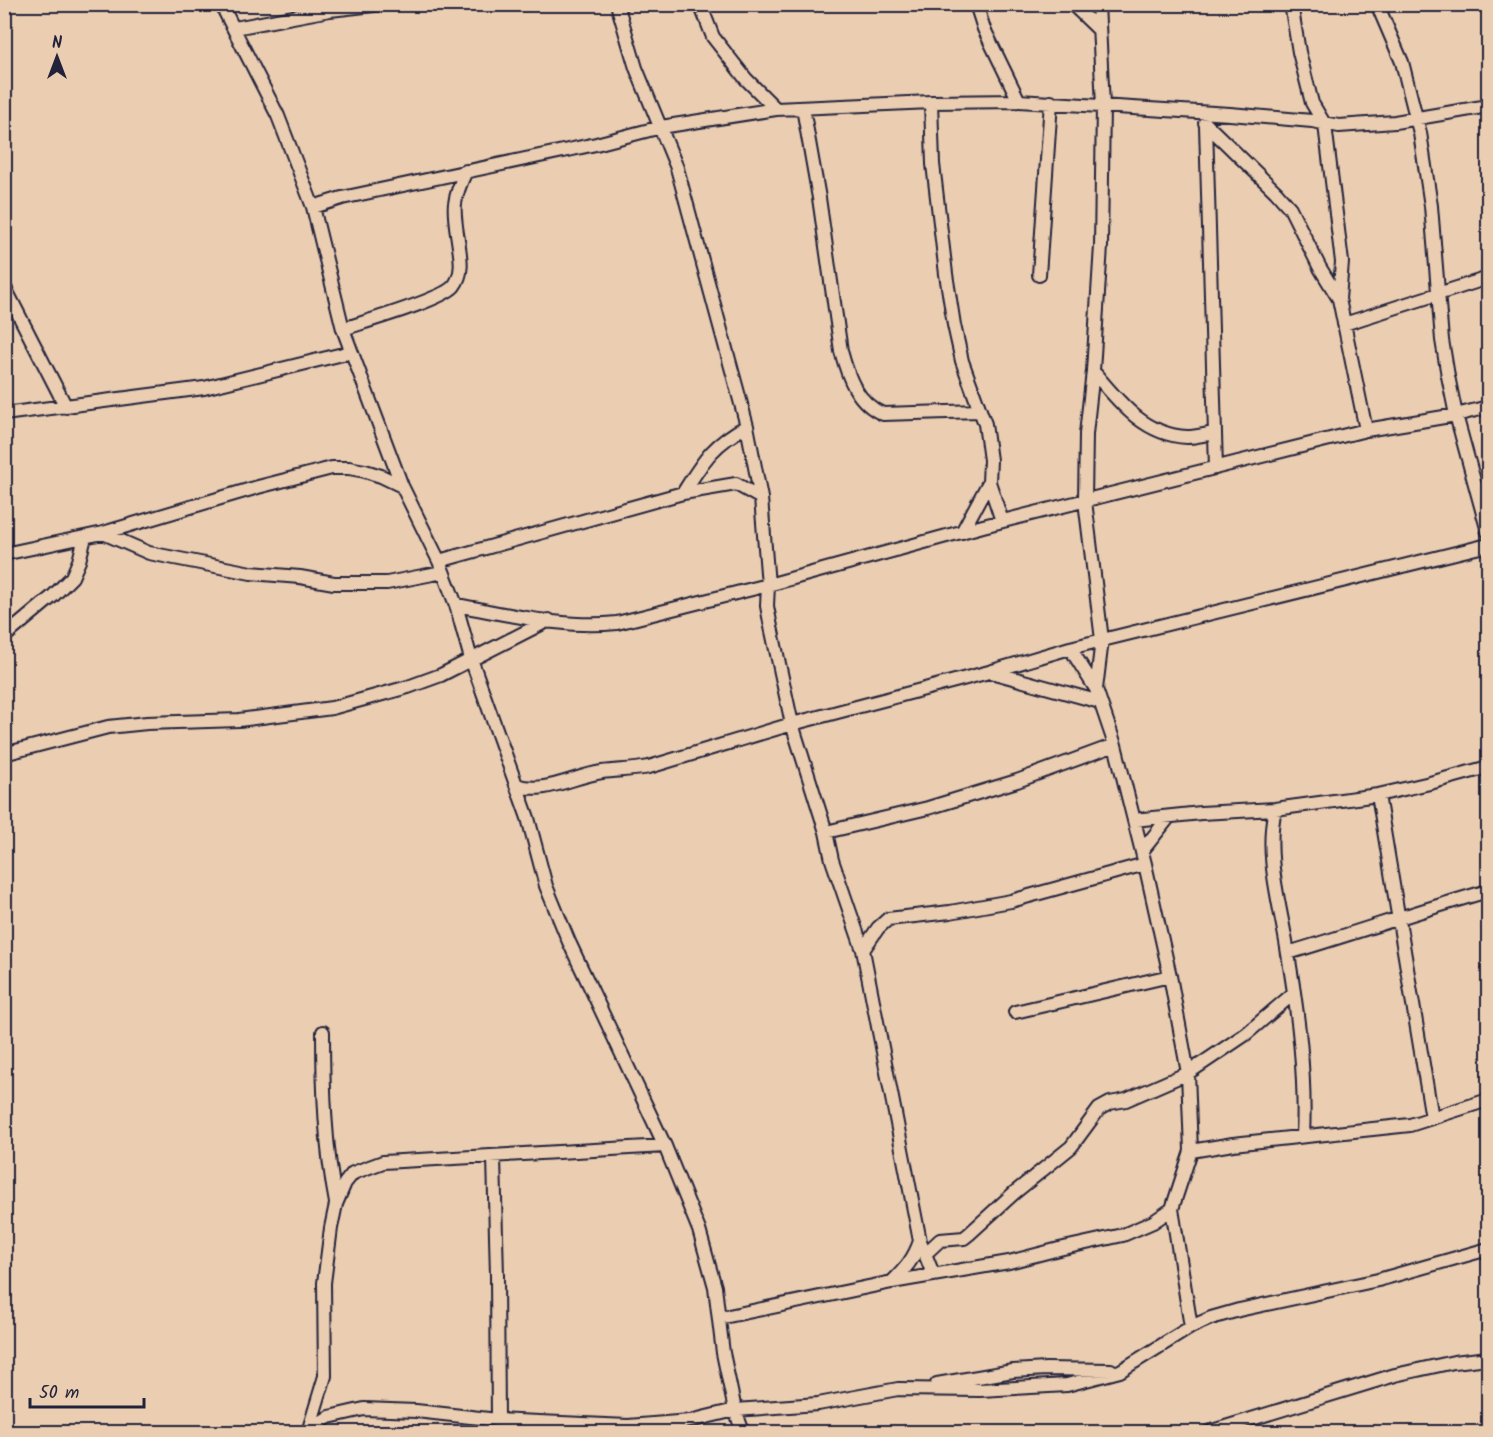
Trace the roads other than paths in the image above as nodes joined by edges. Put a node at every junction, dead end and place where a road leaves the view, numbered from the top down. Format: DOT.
graph roads {
  1 [pos="221,4"];
  2 [pos="383,4"];
  3 [pos="468,4"];
  4 [pos="526,4"];
  5 [pos="616,4"];
  6 [pos="700,4"];
  7 [pos="976,4"];
  8 [pos="1072,4"];
  9 [pos="1098,4"];
  10 [pos="1291,4"];
  11 [pos="1377,4"];
  12 [pos="329,7"];
  13 [pos="235,28"];
  14 [pos="1098,29"];
  15 [pos="1019,101"];
  16 [pos="931,102"];
  17 [pos="1051,102"];
  18 [pos="1312,103"];
  19 [pos="1103,106"];
  20 [pos="1488,106"];
  21 [pos="803,108"];
  22 [pos="776,109"];
  23 [pos="1417,118"];
  24 [pos="1204,119"];
  25 [pos="1295,120"];
  26 [pos="1325,125"];
  27 [pos="662,127"];
  28 [pos="466,171"];
  29 [pos="313,207"];
  30 [pos="1039,274"];
  31 [pos="1488,278"];
  32 [pos="4,286"];
  33 [pos="1438,295"];
  34 [pos="1339,299"];
  35 [pos="1344,324"];
  36 [pos="343,329"];
  37 [pos="351,352"];
  38 [pos="1093,371"];
  39 [pos="66,407"];
  40 [pos="1488,407"];
  41 [pos="979,411"];
  42 [pos="4,414"];
  43 [pos="1456,415"];
  44 [pos="747,426"];
  45 [pos="1366,430"];
  46 [pos="1215,433"];
  47 [pos="1216,468"];
  48 [pos="989,482"];
  49 [pos="402,486"];
  50 [pos="683,493"];
  51 [pos="761,498"];
  52 [pos="1085,501"];
  53 [pos="1002,521"];
  54 [pos="962,532"];
  55 [pos="1488,532"];
  56 [pos="103,533"];
  57 [pos="85,537"];
  58 [pos="1488,544"];
  59 [pos="4,554"];
  60 [pos="441,566"];
  61 [pos="768,585"];
  62 [pos="456,605"];
  63 [pos="549,620"];
  64 [pos="4,637"];
  65 [pos="1102,640"];
  66 [pos="1070,648"];
  67 [pos="471,659"];
  68 [pos="989,672"];
  69 [pos="1096,689"];
  70 [pos="1100,702"];
  71 [pos="792,724"];
  72 [pos="1115,745"];
  73 [pos="4,754"];
  74 [pos="1488,767"];
  75 [pos="516,785"];
  76 [pos="1378,795"];
  77 [pos="1275,809"];
  78 [pos="1168,817"];
  79 [pos="1134,820"];
  80 [pos="826,832"];
  81 [pos="1142,851"];
  82 [pos="1145,864"];
  83 [pos="1488,891"];
  84 [pos="1399,919"];
  85 [pos="862,950"];
  86 [pos="1288,953"];
  87 [pos="1170,976"];
  88 [pos="1294,993"];
  89 [pos="1015,1012"];
  90 [pos="323,1032"];
  91 [pos="1188,1073"];
  92 [pos="1488,1100"];
  93 [pos="1432,1118"];
  94 [pos="1302,1136"];
  95 [pos="665,1146"];
  96 [pos="1191,1151"];
  97 [pos="494,1157"];
  98 [pos="336,1204"];
  99 [pos="1172,1209"];
  100 [pos="920,1241"];
  101 [pos="1488,1249"];
  102 [pos="925,1254"];
  103 [pos="933,1274"];
  104 [pos="891,1282"];
  105 [pos="719,1318"];
  106 [pos="1191,1327"];
  107 [pos="1488,1358"];
  108 [pos="1120,1371"];
  109 [pos="898,1389"];
  110 [pos="735,1410"];
  111 [pos="498,1420"];
  112 [pos="656,1429"];
  113 [pos="307,1431"];
  114 [pos="742,1432"];
  115 [pos="1210,1432"];
  1 -- 13 [label="street"];
  2 -- 12 [label="street"];
  3 -- 4 [label="street"];
  5 -- 27 [label="street"];
  6 -- 22 [label="street"];
  7 -- 15 [label="street"];
  8 -- 14 [label="street"];
  9 -- 14 [label="street"];
  10 -- 18 [label="street"];
  11 -- 23 [label="street"];
  12 -- 13 [label="street"];
  13 -- 29 [label="street"];
  14 -- 19 [label="street"];
  15 -- 16 [label="street"];
  15 -- 17 [label="street"];
  16 -- 21 [label="street"];
  16 -- 41 [label="street"];
  17 -- 19 [label="street"];
  17 -- 30 [label="street"];
  18 -- 25 [label="street"];
  18 -- 26 [label="street"];
  19 -- 24 [label="street"];
  19 -- 38 [label="street"];
  20 -- 23 [label="street"];
  21 -- 22 [label="street"];
  21 -- 41 [label="street"];
  22 -- 27 [label="street"];
  23 -- 26 [label="street"];
  23 -- 33 [label="street"];
  24 -- 25 [label="street"];
  24 -- 34 [label="street"];
  24 -- 46 [label="street"];
  25 -- 26 [label="street"];
  26 -- 34 [label="street"];
  27 -- 28 [label="street"];
  27 -- 44 [label="street"];
  28 -- 29 [label="street"];
  28 -- 36 [label="street"];
  29 -- 36 [label="street"];
  31 -- 33 [label="street"];
  32 -- 39 [label="street"];
  33 -- 35 [label="street"];
  33 -- 43 [label="street"];
  34 -- 35 [label="street"];
  35 -- 45 [label="street"];
  36 -- 37 [label="street"];
  37 -- 39 [label="street"];
  37 -- 49 [label="street"];
  38 -- 46 [label="street"];
  38 -- 52 [label="street"];
  39 -- 42 [label="street"];
  40 -- 43 [label="street"];
  41 -- 48 [label="street"];
  43 -- 45 [label="street"];
  43 -- 55 [label="street"];
  44 -- 50 [label="street"];
  44 -- 51 [label="street"];
  45 -- 47 [label="street"];
  46 -- 47 [label="street"];
  47 -- 52 [label="street"];
  48 -- 53 [label="street"];
  48 -- 54 [label="street"];
  49 -- 56 [label="street"];
  49 -- 60 [label="street"];
  50 -- 51 [label="street"];
  50 -- 60 [label="street"];
  51 -- 61 [label="street"];
  52 -- 53 [label="street"];
  52 -- 65 [label="street"];
  53 -- 54 [label="street"];
  54 -- 61 [label="street"];
  56 -- 57 [label="street"];
  56 -- 60 [label="street"];
  57 -- 59 [label="street"];
  57 -- 64 [label="street"];
  58 -- 65 [label="street"];
  60 -- 62 [label="street"];
  61 -- 63 [label="street"];
  61 -- 71 [label="street"];
  62 -- 63 [label="street"];
  62 -- 67 [label="street"];
  63 -- 67 [label="street"];
  65 -- 66 [label="street"];
  65 -- 69 [label="street"];
  66 -- 68 [label="street"];
  66 -- 69 [label="street"];
  67 -- 73 [label="street"];
  67 -- 75 [label="street"];
  68 -- 70 [label="street"];
  68 -- 71 [label="street"];
  69 -- 70 [label="street"];
  70 -- 72 [label="street"];
  71 -- 75 [label="street"];
  71 -- 80 [label="street"];
  72 -- 79 [label="street"];
  72 -- 80 [label="street"];
  74 -- 76 [label="street"];
  75 -- 95 [label="street"];
  76 -- 77 [label="street"];
  76 -- 84 [label="street"];
  77 -- 78 [label="street"];
  77 -- 86 [label="street"];
  78 -- 79 [label="street"];
  78 -- 81 [label="street"];
  79 -- 81 [label="street"];
  80 -- 85 [label="street"];
  81 -- 82 [label="street"];
  82 -- 85 [label="street"];
  82 -- 87 [label="street"];
  83 -- 84 [label="street"];
  84 -- 86 [label="street"];
  84 -- 93 [label="street"];
  85 -- 100 [label="street"];
  86 -- 88 [label="street"];
  87 -- 89 [label="street"];
  87 -- 91 [label="street"];
  88 -- 91 [label="street"];
  88 -- 94 [label="street"];
  90 -- 98 [label="street"];
  91 -- 96 [label="street"];
  91 -- 102 [label="street"];
  92 -- 93 [label="street"];
  93 -- 94 [label="street"];
  94 -- 96 [label="street"];
  95 -- 97 [label="street"];
  95 -- 105 [label="street"];
  96 -- 99 [label="street"];
  97 -- 98 [label="street"];
  97 -- 111 [label="street"];
  98 -- 113 [label="street"];
  99 -- 103 [label="street"];
  99 -- 106 [label="street"];
  100 -- 102 [label="street"];
  100 -- 104 [label="street"];
  101 -- 106 [label="street"];
  102 -- 103 [label="street"];
  103 -- 104 [label="street"];
  104 -- 105 [label="street"];
  105 -- 110 [label="street"];
  106 -- 108 [label="street"];
  107 -- 115 [label="street"];
  108 -- 109 [label="street"];
  108 -- 109 [label="street"];
  109 -- 110 [label="street"];
  110 -- 112 [label="street"];
  110 -- 114 [label="street"];
  111 -- 112 [label="street"];
  111 -- 113 [label="street"];
}
